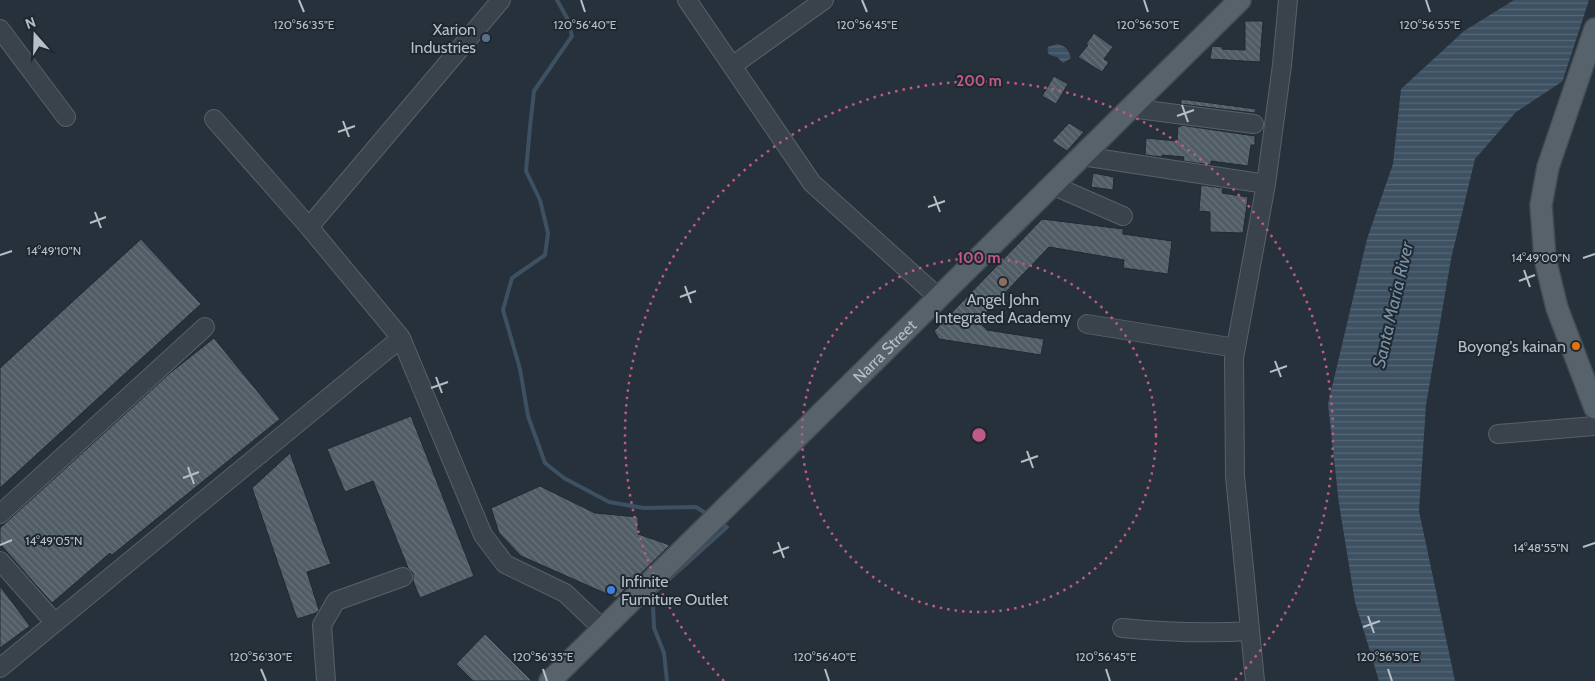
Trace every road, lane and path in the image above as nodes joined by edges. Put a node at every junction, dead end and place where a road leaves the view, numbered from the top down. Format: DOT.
graph roads {
  1 [pos="501,0"];
  2 [pos="687,0"];
  3 [pos="824,0"];
  4 [pos="1240,0"];
  5 [pos="1288,0"];
  6 [pos="0,29"];
  7 [pos="1595,29"];
  8 [pos="732,66"];
  9 [pos="1130,108"];
  10 [pos="66,117"];
  11 [pos="214,119"];
  12 [pos="1254,124"];
  13 [pos="1082,156"];
  14 [pos="1266,184"];
  15 [pos="1052,185"];
  16 [pos="1123,216"];
  17 [pos="309,227"];
  18 [pos="938,297"];
  19 [pos="1087,324"];
  20 [pos="205,328"];
  21 [pos="401,338"];
  22 [pos="1236,348"];
  23 [pos="1595,408"];
  24 [pos="1595,426"];
  25 [pos="1498,434"];
  26 [pos="0,514"];
  27 [pos="0,561"];
  28 [pos="403,577"];
  29 [pos="54,623"];
  30 [pos="602,628"];
  31 [pos="1122,628"];
  32 [pos="1250,631"];
  33 [pos="0,668"];
  34 [pos="326,681"];
  35 [pos="550,681"];
  36 [pos="1255,681"];
  1 -- 17 [label="street"];
  2 -- 8 [label="street"];
  3 -- 8 [label="street"];
  4 -- 9 [label="main road, Narra Street"];
  5 -- 14 [label="street"];
  6 -- 10 [label="street"];
  7 -- 23 [label="main road"];
  8 -- 18 [label="street"];
  9 -- 12 [label="street"];
  9 -- 13 [label="main road, Narra Street"];
  11 -- 17 [label="street"];
  13 -- 14 [label="street"];
  13 -- 15 [label="main road, Narra Street"];
  14 -- 22 [label="street"];
  15 -- 16 [label="street"];
  15 -- 18 [label="main road, Narra Street"];
  17 -- 21 [label="street"];
  18 -- 30 [label="main road, Narra Street"];
  19 -- 22 [label="street"];
  20 -- 26 [label="street"];
  21 -- 29 [label="street"];
  21 -- 30 [label="street"];
  22 -- 32 [label="street"];
  24 -- 25 [label="street"];
  27 -- 29 [label="street"];
  28 -- 34 [label="street"];
  29 -- 33 [label="street"];
  30 -- 35 [label="main road, Narra Street"];
  31 -- 32 [label="street"];
  32 -- 36 [label="street"];
}
